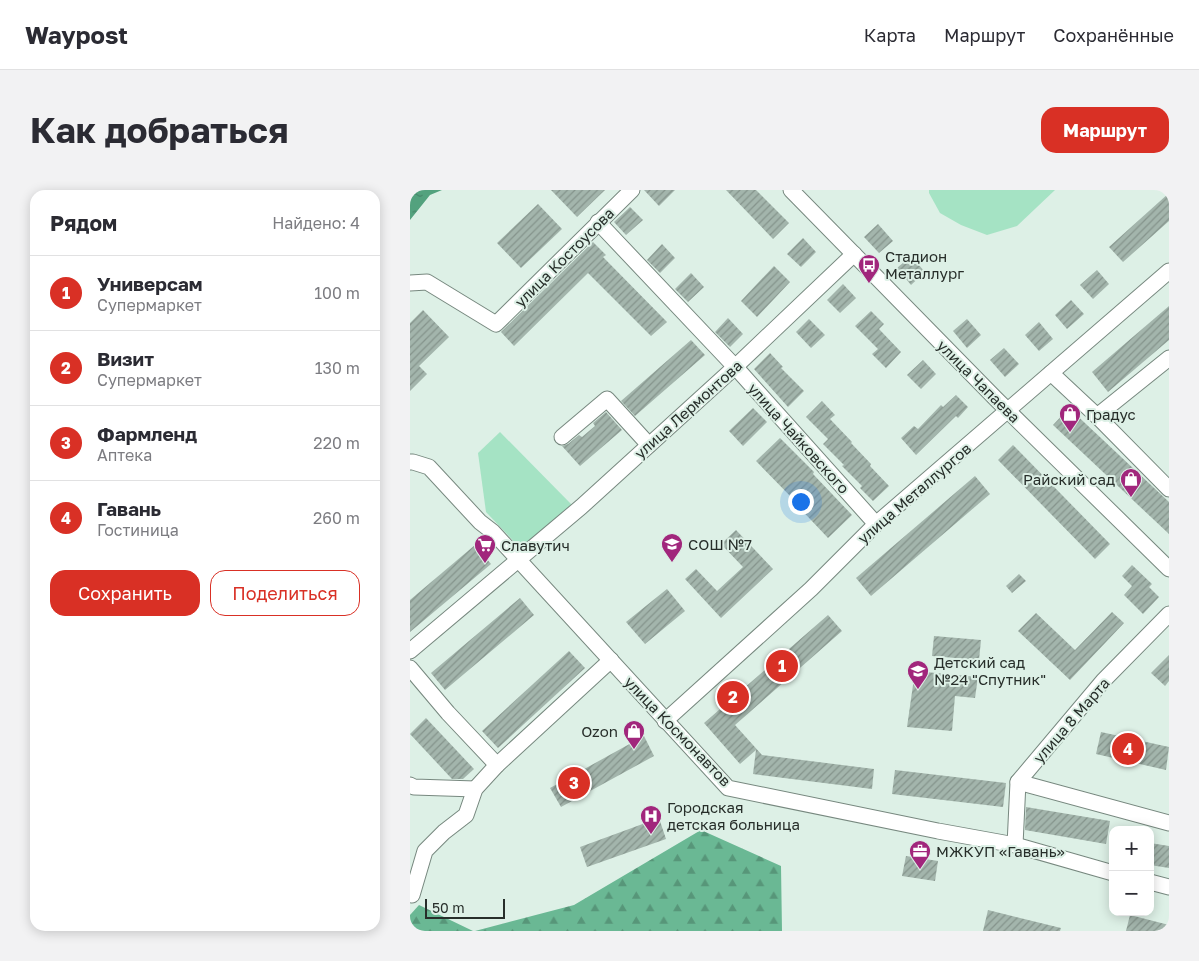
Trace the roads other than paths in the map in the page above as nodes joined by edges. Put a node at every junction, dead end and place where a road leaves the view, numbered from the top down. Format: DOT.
graph roads {
  1 [pos="632,190"];
  2 [pos="791,190"];
  3 [pos="598,222"];
  4 [pos="854,254"];
  5 [pos="1169,271"];
  6 [pos="410,283"];
  7 [pos="1169,358"];
  8 [pos="735,367"];
  9 [pos="1051,373"];
  10 [pos="1009,410"];
  11 [pos="1097,416"];
  12 [pos="562,437"];
  13 [pos="649,445"];
  14 [pos="410,462"];
  15 [pos="1169,489"];
  16 [pos="876,524"];
  17 [pos="519,560"];
  18 [pos="1166,560"];
  19 [pos="1169,614"];
  20 [pos="410,651"];
  21 [pos="611,660"];
  22 [pos="410,668"];
  23 [pos="665,721"];
  24 [pos="497,765"];
  25 [pos="1018,782"];
  26 [pos="410,785"];
  27 [pos="475,789"];
  28 [pos="1169,823"];
  29 [pos="1015,845"];
  30 [pos="1109,872"];
  31 [pos="1154,883"];
  32 [pos="1169,887"];
  33 [pos="412,895"];
  1 -- 3 [label="street, улица Костоусова"];
  2 -- 4 [label="street, улица Чапаева"];
  3 -- 6 [label="street, улица Костоусова"];
  3 -- 8 [label="street, улица Чайковского"];
  4 -- 8 [label="street, улица Лермонтова"];
  4 -- 10 [label="street, улица Чапаева"];
  5 -- 9 [label="street, улица Металлургов"];
  7 -- 11 [label="street"];
  8 -- 13 [label="street, улица Лермонтова"];
  8 -- 16 [label="street, улица Чайковского"];
  9 -- 10 [label="street, улица Металлургов"];
  9 -- 11 [label="street"];
  10 -- 16 [label="street, улица Металлургов"];
  10 -- 18 [label="street, улица Чапаева"];
  11 -- 15 [label="street"];
  12 -- 13 [label="street"];
  13 -- 17 [label="street, улица Лермонтова"];
  14 -- 17 [label="street, улица Космонавтов"];
  16 -- 23 [label="street, улица Металлургов"];
  17 -- 20 [label="street, улица Лермонтова"];
  17 -- 21 [label="street, улица Космонавтов"];
  19 -- 25 [label="street, улица 8 Марта"];
  21 -- 23 [label="street, улица Космонавтов"];
  21 -- 24 [label="street"];
  22 -- 24 [label="street"];
  23 -- 29 [label="street, улица Космонавтов"];
  24 -- 27 [label="street"];
  25 -- 28 [label="street"];
  25 -- 29 [label="street"];
  26 -- 27 [label="street"];
  27 -- 33 [label="street"];
  29 -- 30 [label="street, улица Космонавтов"];
  31 -- 32 [label="street"];
}
